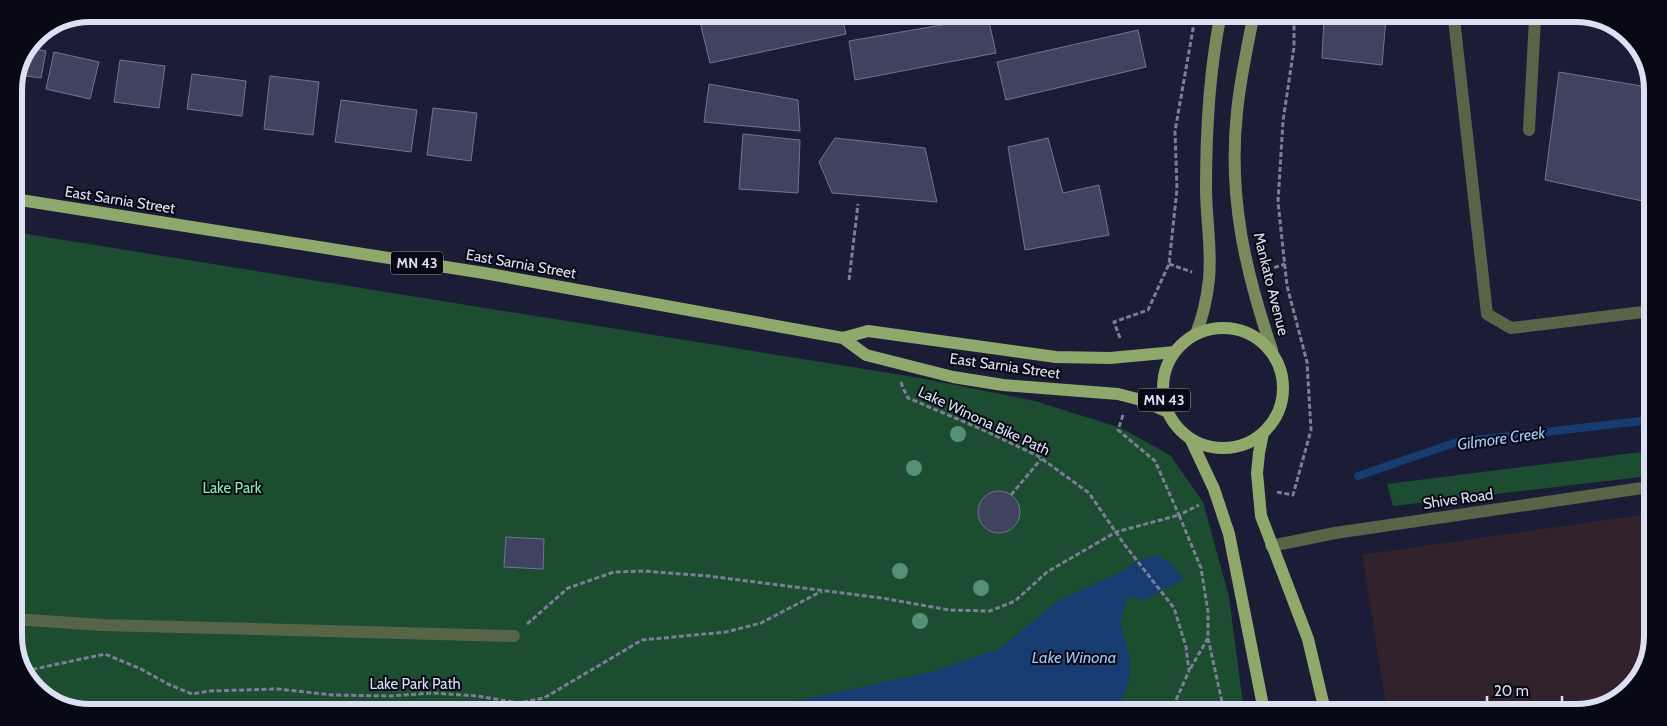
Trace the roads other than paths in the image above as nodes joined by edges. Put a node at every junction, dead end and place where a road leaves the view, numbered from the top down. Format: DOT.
graph roads {
  1 [pos="1219,22"];
  2 [pos="1252,22"];
  3 [pos="1454,22"];
  4 [pos="1534,22"];
  5 [pos="1529,130"];
  6 [pos="23,200"];
  7 [pos="1644,312"];
  8 [pos="1196,334"];
  9 [pos="843,338"];
  10 [pos="1272,350"];
  11 [pos="1176,352"];
  12 [pos="1168,412"];
  13 [pos="1263,433"];
  14 [pos="1191,440"];
  15 [pos="1644,488"];
  16 [pos="1271,546"];
  17 [pos="23,620"];
  18 [pos="514,636"];
  19 [pos="1263,704"];
  20 [pos="1323,704"];
  1 -- 8 [label="main road"];
  2 -- 10 [label="main road, Mankato Avenue"];
  3 -- 7 [label="street"];
  4 -- 5 [label="street"];
  6 -- 9 [label="main road, East Sarnia Street / MN 43"];
  8 -- 10 [label="main road, Mankato Avenue"];
  8 -- 11 [label="main road, MN 43"];
  9 -- 11 [label="main road, East Sarnia Street / MN 43"];
  9 -- 12 [label="main road, East Sarnia Street / MN 43"];
  10 -- 13 [label="main road, Mankato Avenue"];
  11 -- 12 [label="main road, MN 43"];
  12 -- 14 [label="main road, MN 43"];
  13 -- 14 [label="main road, Mankato Avenue"];
  13 -- 16 [label="main road, Mankato Avenue"];
  14 -- 19 [label="main road, MN 43"];
  15 -- 16 [label="street, Shive Road"];
  16 -- 20 [label="main road, Mankato Avenue"];
  17 -- 18 [label="street"];
}
